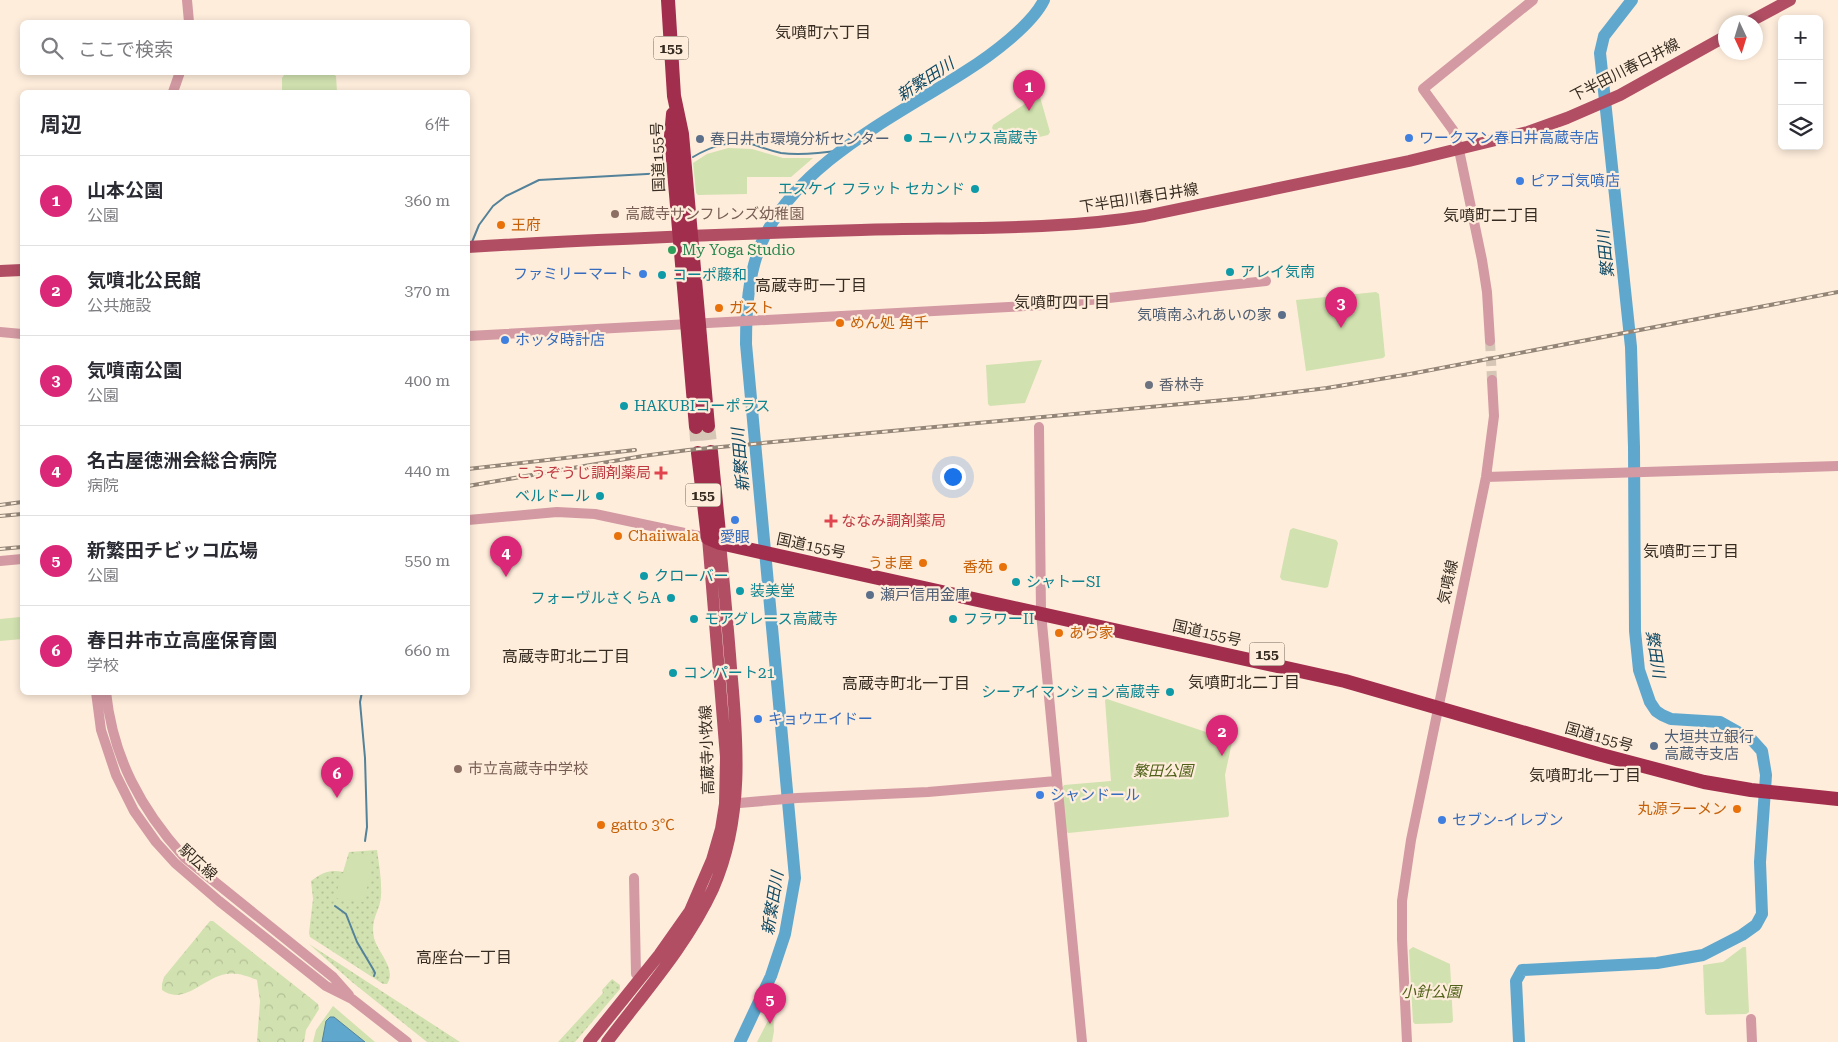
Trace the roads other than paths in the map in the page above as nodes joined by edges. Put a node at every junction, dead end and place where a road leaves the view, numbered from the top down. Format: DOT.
graph roads {
  1 [pos="188,0"];
  2 [pos="668,0"];
  3 [pos="1533,0"];
  4 [pos="1790,0"];
  5 [pos="1762,15"];
  6 [pos="189,20"];
  7 [pos="1718,40"];
  8 [pos="179,75"];
  9 [pos="174,90"];
  10 [pos="1459,150"];
  11 [pos="685,236"];
  12 [pos="471,247"];
  13 [pos="20,270"];
  14 [pos="0,271"];
  15 [pos="1266,281"];
  16 [pos="693,324"];
  17 [pos="0,332"];
  18 [pos="20,334"];
  19 [pos="470,336"];
  20 [pos="1490,341"];
  21 [pos="1492,380"];
  22 [pos="702,426"];
  23 [pos="1039,427"];
  24 [pos="705,452"];
  25 [pos="1838,466"];
  26 [pos="1486,477"];
  27 [pos="470,520"];
  28 [pos="716,539"];
  29 [pos="20,559"];
  30 [pos="0,561"];
  31 [pos="1041,610"];
  32 [pos="96,695"];
  33 [pos="107,695"];
  34 [pos="1438,704"];
  35 [pos="1056,781"];
  36 [pos="1780,790"];
  37 [pos="1838,791"];
  38 [pos="1838,799"];
  39 [pos="730,804"];
  40 [pos="634,878"];
  41 [pos="636,974"];
  42 [pos="352,999"];
  43 [pos="1751,1019"];
  44 [pos="407,1042"];
  45 [pos="589,1042"];
  46 [pos="607,1042"];
  47 [pos="1082,1042"];
  48 [pos="1407,1042"];
  49 [pos="1752,1042"];
  1 -- 6 [label="street"];
  2 -- 11 [label="highway, 国道155号 / 155"];
  3 -- 10 [label="street"];
  4 -- 5 [label="main road"];
  7 -- 10 [label="main road, 下半田川春日井線"];
  8 -- 9 [label="street"];
  10 -- 11 [label="main road, 下半田川春日井線"];
  10 -- 20 [label="street"];
  11 -- 12 [label="main road, 下半田川春日井線"];
  11 -- 16 [label="highway, 国道155号 / 155"];
  13 -- 14 [label="main road"];
  15 -- 16 [label="street"];
  16 -- 19 [label="street"];
  16 -- 22 [label="highway, 国道155号 / 155"];
  17 -- 18 [label="street"];
  21 -- 26 [label="street, 気噴線"];
  23 -- 31 [label="street"];
  24 -- 28 [label="highway, 155"];
  25 -- 26 [label="street"];
  26 -- 34 [label="street, 気噴線"];
  27 -- 28 [label="street"];
  28 -- 31 [label="highway, 国道155号 / 155"];
  28 -- 39 [label="main road, 高蔵寺小牧線"];
  29 -- 30 [label="street"];
  31 -- 34 [label="highway, 国道155号 / 155"];
  31 -- 35 [label="street"];
  32 -- 42 [label="street, 駅広線"];
  33 -- 42 [label="street, 駅広線"];
  34 -- 36 [label="highway, 国道155号 / 155"];
  34 -- 48 [label="street, 気噴線"];
  35 -- 39 [label="street"];
  35 -- 47 [label="street"];
  36 -- 37 [label="highway, 国道155号 / 155"];
  36 -- 38 [label="highway, 国道155号 / 155"];
  39 -- 45 [label="main road, 高蔵寺小牧線"];
  39 -- 46 [label="main road, 高蔵寺小牧線"];
  40 -- 41 [label="street"];
  42 -- 44 [label="street, 駅広線"];
  43 -- 49 [label="street"];
}
